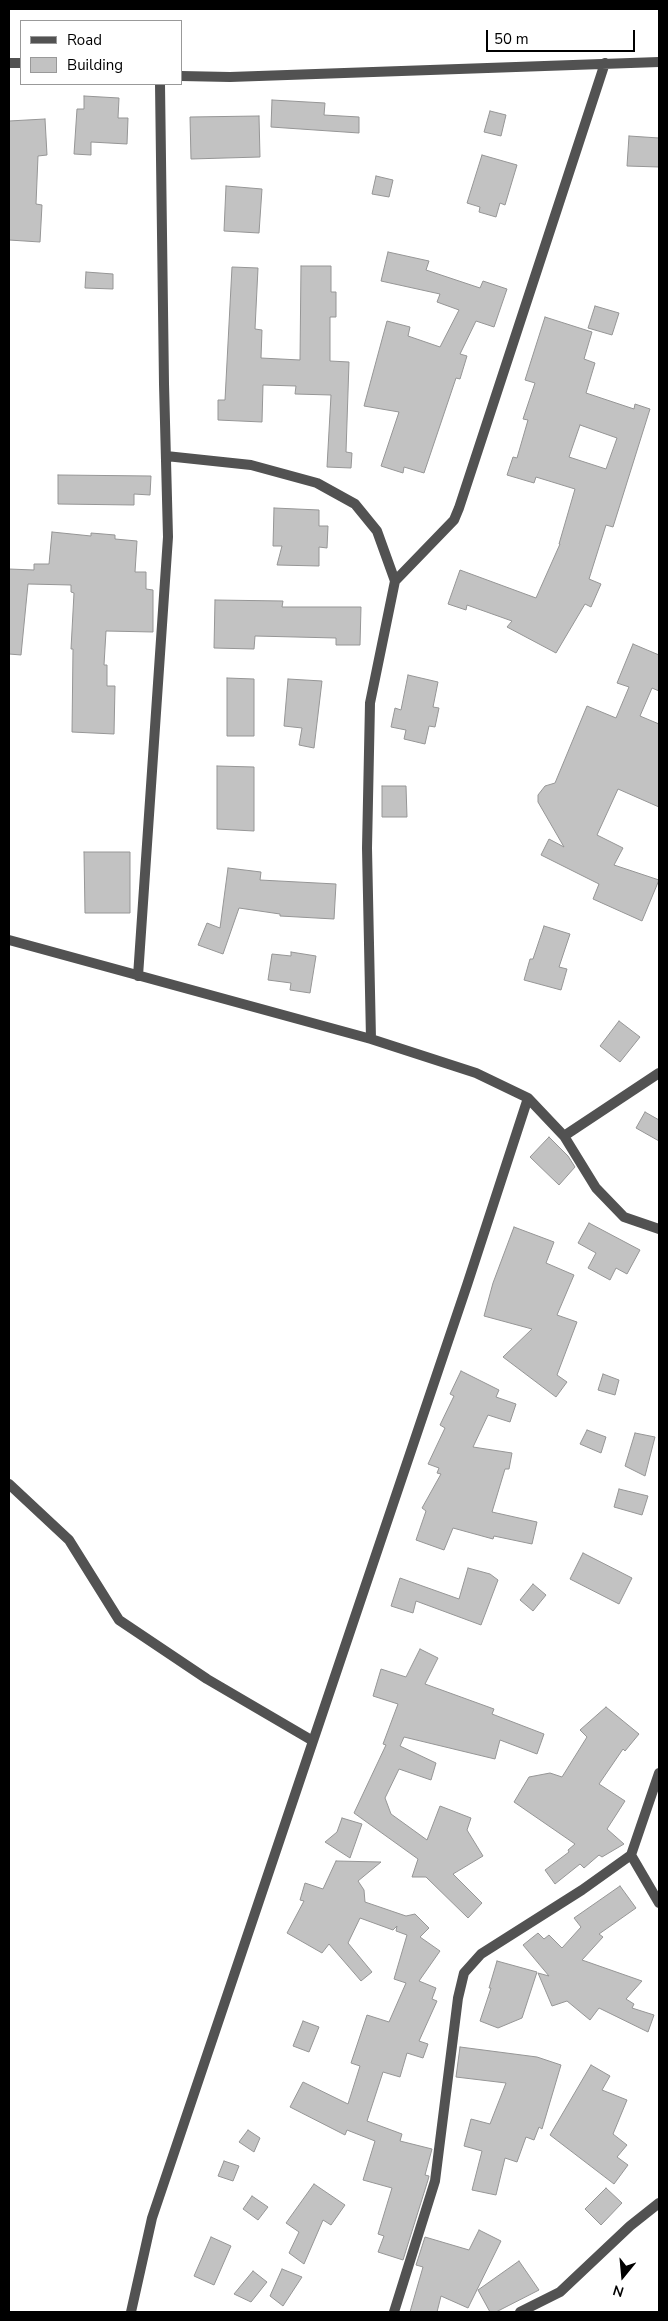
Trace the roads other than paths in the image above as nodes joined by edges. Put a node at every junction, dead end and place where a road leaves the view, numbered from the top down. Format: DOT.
graph roads {
  1 [pos="659,62"];
  2 [pos="604,63"];
  3 [pos="182,76"];
  4 [pos="160,85"];
  5 [pos="166,456"];
  6 [pos="395,581"];
  7 [pos="9,940"];
  8 [pos="138,976"];
  9 [pos="371,1039"];
  10 [pos="659,1073"];
  11 [pos="528,1098"];
  12 [pos="564,1136"];
  13 [pos="659,1229"];
  14 [pos="9,1484"];
  15 [pos="313,1741"];
  16 [pos="659,1773"];
  17 [pos="631,1855"];
  18 [pos="659,1903"];
  19 [pos="659,2204"];
  20 [pos="131,2312"];
  21 [pos="394,2312"];
  22 [pos="520,2312"];
  1 -- 2 [label="street"];
  2 -- 3 [label="street"];
  2 -- 6 [label="street"];
  4 -- 5 [label="street"];
  5 -- 6 [label="street"];
  5 -- 8 [label="street"];
  6 -- 9 [label="street"];
  7 -- 8 [label="street"];
  8 -- 9 [label="street"];
  9 -- 11 [label="street"];
  10 -- 12 [label="street"];
  11 -- 12 [label="street"];
  11 -- 15 [label="street"];
  12 -- 13 [label="street"];
  14 -- 15 [label="street"];
  15 -- 20 [label="street"];
  16 -- 17 [label="street"];
  17 -- 18 [label="street"];
  17 -- 21 [label="street"];
  19 -- 22 [label="street"];
}
